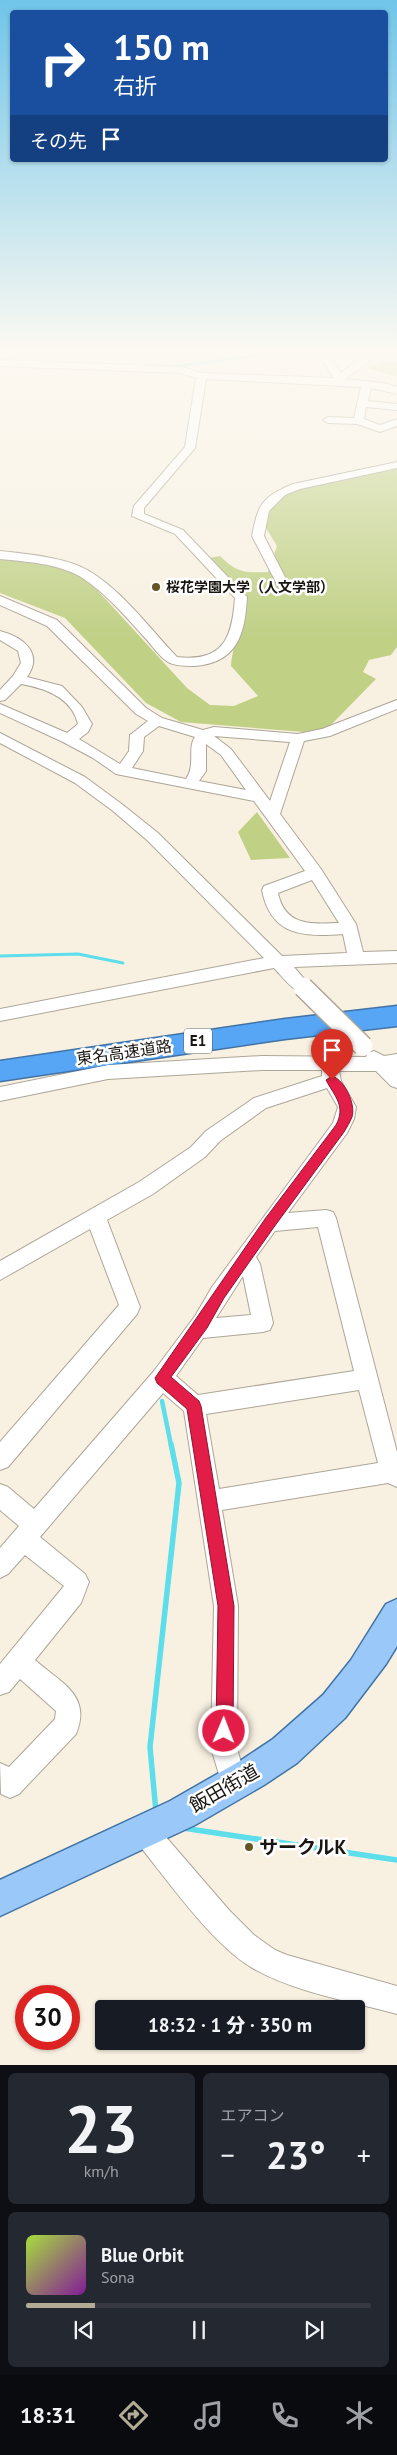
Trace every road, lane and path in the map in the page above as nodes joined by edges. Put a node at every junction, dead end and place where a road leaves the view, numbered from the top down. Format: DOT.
graph roads {
  1 [pos="190,445"];
  2 [pos="397,465"];
  3 [pos="0,556"];
  4 [pos="284,587"];
  5 [pos="3,604"];
  6 [pos="0,635"];
  7 [pos="19,680"];
  8 [pos="0,697"];
  9 [pos="397,704"];
  10 [pos="0,708"];
  11 [pos="156,721"];
  12 [pos="204,735"];
  13 [pos="0,737"];
  14 [pos="298,738"];
  15 [pos="68,739"];
  16 [pos="121,771"];
  17 [pos="191,783"];
  18 [pos="258,797"];
  19 [pos="271,813"];
  20 [pos="315,873"];
  21 [pos="350,928"];
  22 [pos="397,957"];
  23 [pos="356,958"];
  24 [pos="276,962"];
  25 [pos="397,999"];
  26 [pos="0,1015"];
  27 [pos="397,1016"];
  28 [pos="0,1054"];
  29 [pos="388,1062"];
  30 [pos="0,1071"];
  31 [pos="331,1072"];
  32 [pos="397,1081"];
  33 [pos="0,1094"];
  34 [pos="96,1218"];
  35 [pos="269,1223"];
  36 [pos="246,1257"];
  37 [pos="0,1271"];
  38 [pos="198,1329"];
  39 [pos="162,1378"];
  40 [pos="368,1379"];
  41 [pos="194,1406"];
  42 [pos="0,1459"];
  43 [pos="394,1474"];
  44 [pos="0,1495"];
  45 [pos="211,1501"];
  46 [pos="30,1532"];
  47 [pos="0,1566"];
  48 [pos="397,1615"];
  49 [pos="18,1661"];
  50 [pos="0,1683"];
  51 [pos="0,1776"];
  52 [pos="234,1785"];
  53 [pos="144,1831"];
  54 [pos="0,1898"];
  55 [pos="397,2000"];
  1 -- 3 [label="street"];
  2 -- 4 [label="street"];
  5 -- 11 [label="street"];
  6 -- 7 [label="street"];
  7 -- 8 [label="street"];
  7 -- 15 [label="street"];
  9 -- 14 [label="street"];
  10 -- 15 [label="street"];
  11 -- 12 [label="street"];
  11 -- 16 [label="street"];
  12 -- 14 [label="street"];
  12 -- 17 [label="street"];
  12 -- 18 [label="street"];
  13 -- 24 [label="street"];
  14 -- 19 [label="street"];
  15 -- 16 [label="street"];
  16 -- 17 [label="street"];
  17 -- 18 [label="street"];
  18 -- 19 [label="street"];
  19 -- 20 [label="street"];
  20 -- 21 [label="street"];
  20 -- 21 [label="street"];
  21 -- 23 [label="street"];
  22 -- 23 [label="street"];
  23 -- 24 [label="street"];
  24 -- 26 [label="street"];
  24 -- 29 [label="street, bridge"];
  25 -- 28 [label="highway, 東名高速道路 / E1"];
  27 -- 30 [label="highway, 東名高速道路 / E1"];
  29 -- 31 [label="street"];
  29 -- 32 [label="street"];
  31 -- 33 [label="street"];
  31 -- 34 [label="street"];
  31 -- 35 [label="street"];
  34 -- 37 [label="street"];
  34 -- 42 [label="street"];
  35 -- 36 [label="street"];
  35 -- 40 [label="street"];
  36 -- 38 [label="street"];
  36 -- 38 [label="street"];
  38 -- 39 [label="street"];
  39 -- 41 [label="street"];
  39 -- 46 [label="street"];
  40 -- 41 [label="street"];
  40 -- 43 [label="street"];
  41 -- 45 [label="street"];
  43 -- 45 [label="street"];
  44 -- 46 [label="street"];
  45 -- 52 [label="street"];
  46 -- 47 [label="street"];
  46 -- 49 [label="street"];
  48 -- 52 [label="main road, 飯田街道"];
  49 -- 50 [label="street"];
  49 -- 51 [label="street"];
  52 -- 53 [label="main road, 飯田街道"];
  53 -- 54 [label="main road, 飯田街道"];
  53 -- 55 [label="street"];
}
